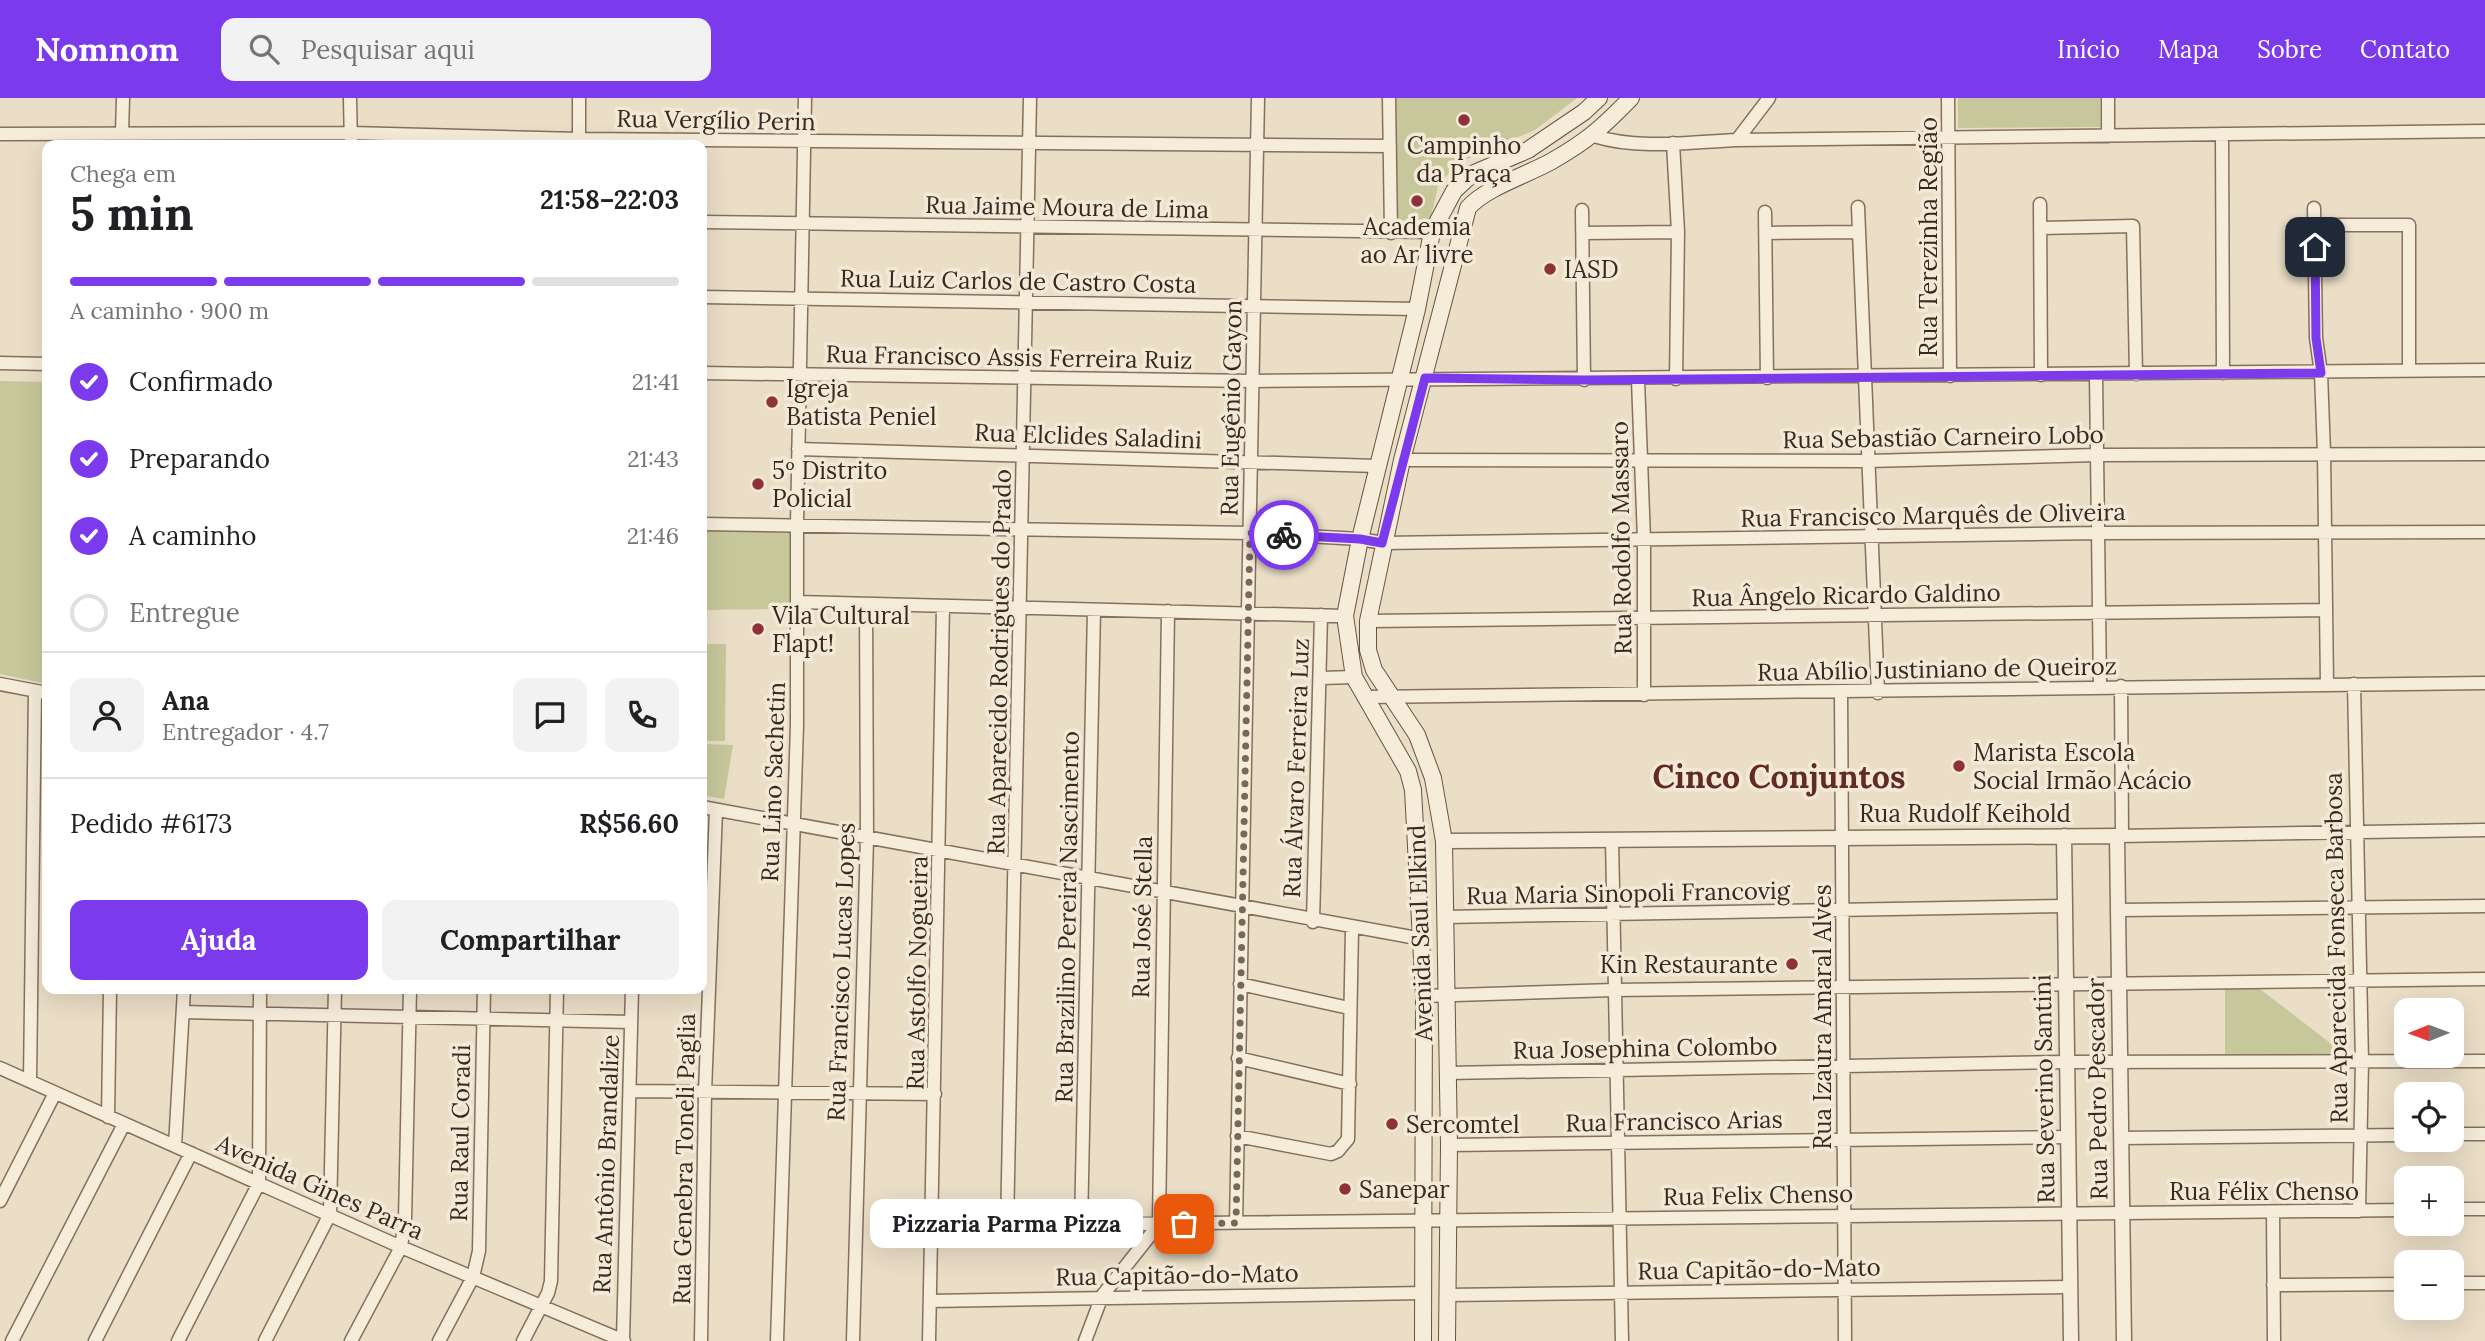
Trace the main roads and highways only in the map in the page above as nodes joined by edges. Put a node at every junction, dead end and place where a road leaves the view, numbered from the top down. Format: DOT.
graph roads {
  1 [pos="1599,98"];
  2 [pos="1632,98"];
  3 [pos="1494,164"];
  4 [pos="1505,185"];
  5 [pos="1423,1341"];
  6 [pos="1447,1341"];
  1 -- 3 [label="main road, Avenida Saul Elkind"];
  2 -- 4 [label="main road, Avenida Saul Elkind"];
  3 -- 4 [label="main road"];
  3 -- 5 [label="main road, Avenida Saul Elkind"];
  4 -- 6 [label="main road, Avenida Saul Elkind"];
}
